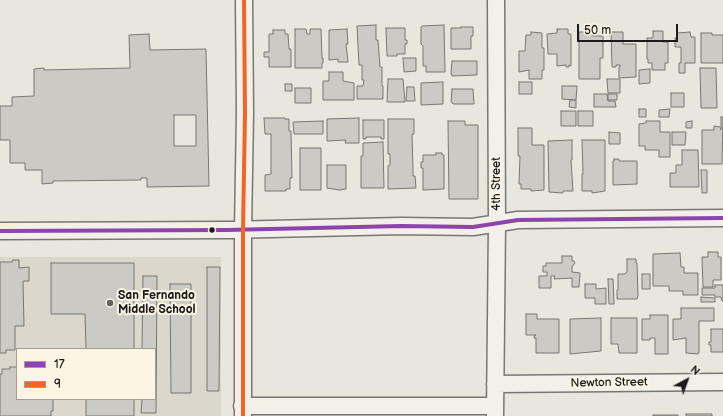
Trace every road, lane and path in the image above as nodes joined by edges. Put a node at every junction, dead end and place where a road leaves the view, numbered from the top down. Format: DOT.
graph roads {
  1 [pos="244,0"];
  2 [pos="496,0"];
  3 [pos="723,218"];
  4 [pos="497,223"];
  5 [pos="243,230"];
  6 [pos="0,231"];
  7 [pos="723,382"];
  8 [pos="495,384"];
  9 [pos="242,411"];
  10 [pos="495,411"];
  1 -- 5 [label="street"];
  2 -- 4 [label="street, 4th Street"];
  3 -- 4 [label="street"];
  4 -- 5 [label="street"];
  4 -- 8 [label="street, 4th Street"];
  5 -- 6 [label="street"];
  5 -- 9 [label="street"];
  7 -- 8 [label="street, Newton Street"];
  8 -- 10 [label="street, 4th Street"];
  9 -- 10 [label="street"];
}
